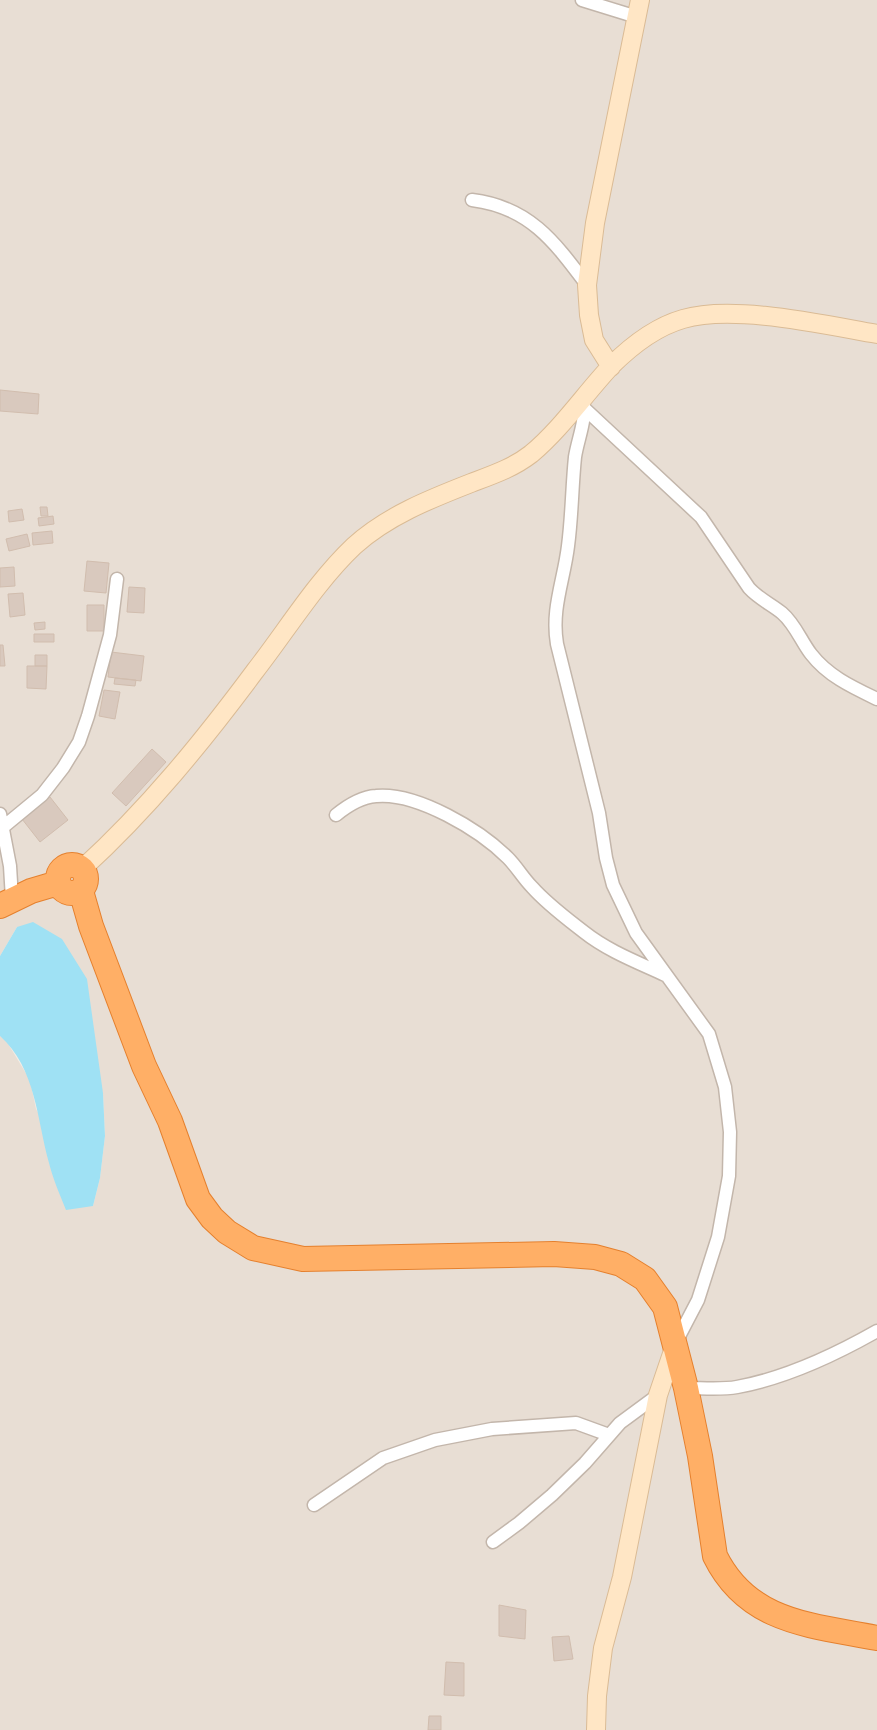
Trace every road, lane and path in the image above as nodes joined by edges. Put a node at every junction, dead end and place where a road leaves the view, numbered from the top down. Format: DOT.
graph roads {
  1 [pos="582,0"];
  2 [pos="639,9"];
  3 [pos="472,200"];
  4 [pos="587,285"];
  5 [pos="877,334"];
  6 [pos="611,366"];
  7 [pos="584,405"];
  8 [pos="117,579"];
  9 [pos="877,699"];
  10 [pos="0,814"];
  11 [pos="336,815"];
  12 [pos="2,828"];
  13 [pos="82,880"];
  14 [pos="6,903"];
  15 [pos="665,975"];
  16 [pos="877,1331"];
  17 [pos="675,1345"];
  18 [pos="686,1388"];
  19 [pos="658,1395"];
  20 [pos="609,1434"];
  21 [pos="314,1505"];
  22 [pos="493,1542"];
  23 [pos="877,1638"];
  24 [pos="596,1730"];
  1 -- 2 [label="street"];
  2 -- 4 [label="main road"];
  3 -- 4 [label="street"];
  4 -- 6 [label="main road"];
  5 -- 6 [label="main road"];
  6 -- 7 [label="main road"];
  7 -- 9 [label="street"];
  7 -- 13 [label="main road"];
  7 -- 15 [label="street"];
  8 -- 12 [label="street"];
  10 -- 12 [label="street"];
  11 -- 15 [label="street"];
  12 -- 14 [label="street"];
  13 -- 14 [label="highway"];
  13 -- 17 [label="highway"];
  15 -- 17 [label="street"];
  16 -- 18 [label="street"];
  17 -- 18 [label="highway"];
  17 -- 19 [label="main road"];
  18 -- 23 [label="highway"];
  19 -- 20 [label="street"];
  19 -- 24 [label="main road"];
  20 -- 21 [label="street"];
  20 -- 22 [label="street"];
}
